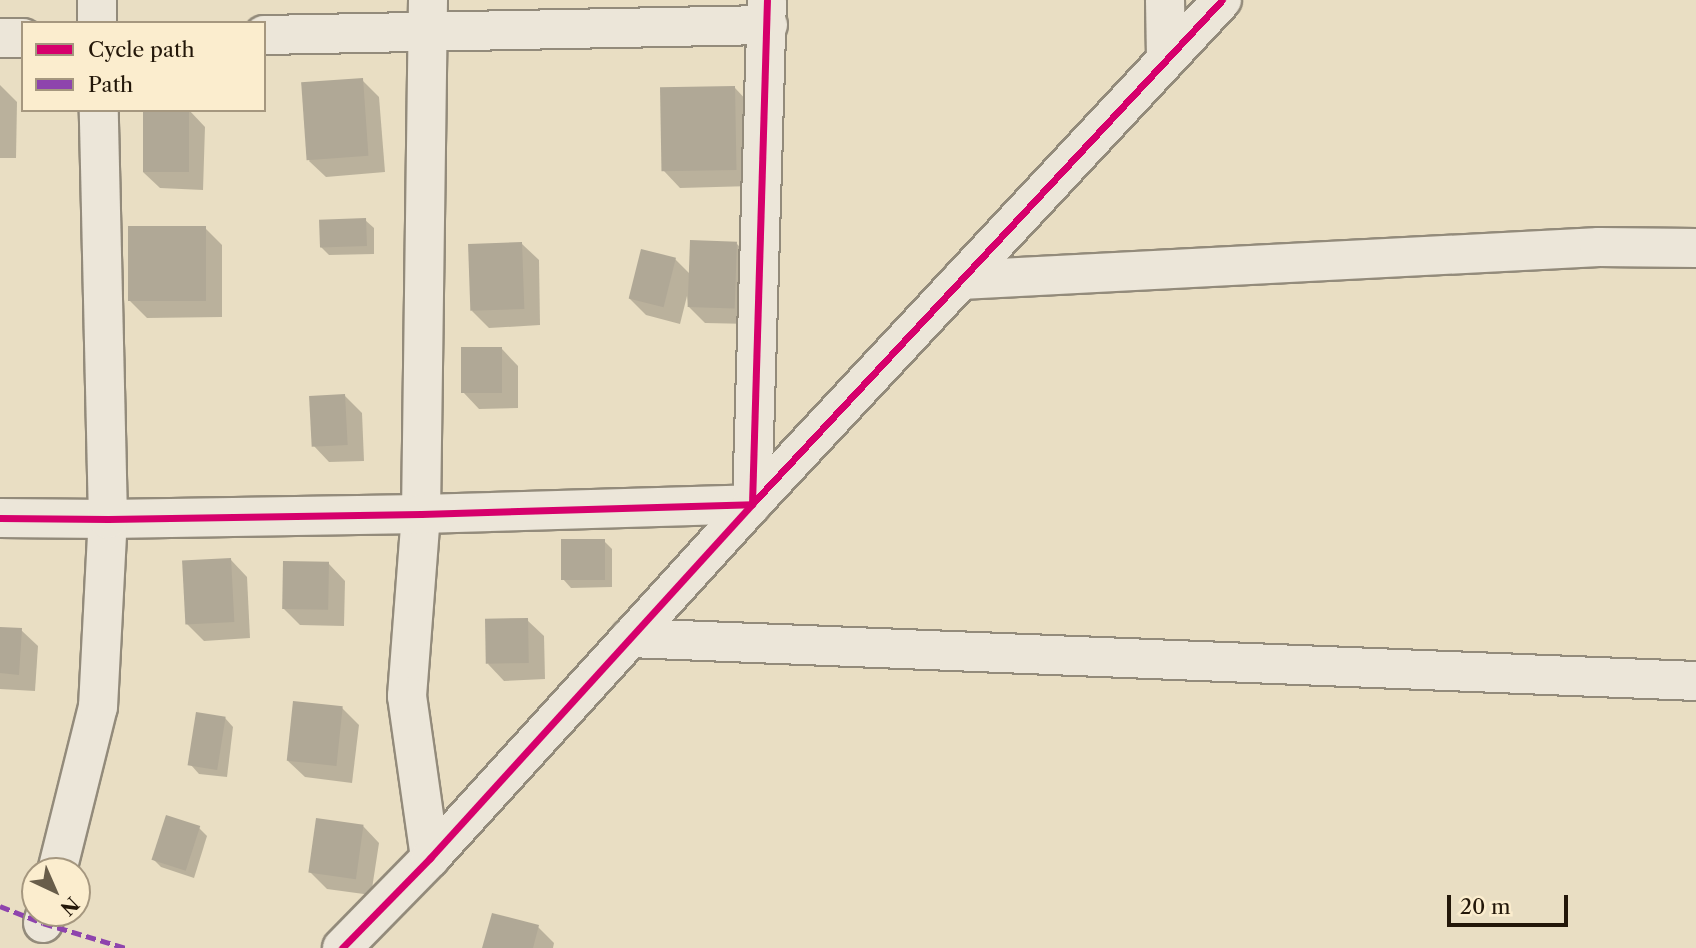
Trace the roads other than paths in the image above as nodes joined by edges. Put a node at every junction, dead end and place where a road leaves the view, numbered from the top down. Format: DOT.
graph roads {
  1 [pos="97,0"];
  2 [pos="1165,0"];
  3 [pos="1222,0"];
  4 [pos="767,13"];
  5 [pos="428,16"];
  6 [pos="97,21"];
  7 [pos="266,35"];
  8 [pos="0,38"];
  9 [pos="21,38"];
  10 [pos="1166,59"];
  11 [pos="99,112"];
  12 [pos="1696,247"];
  13 [pos="961,280"];
  14 [pos="752,504"];
  15 [pos="421,514"];
  16 [pos="0,518"];
  17 [pos="108,519"];
  18 [pos="630,638"];
  19 [pos="1696,681"];
  20 [pos="60,857"];
  21 [pos="430,858"];
  22 [pos="342,948"];
  1 -- 6 [label="street"];
  2 -- 10 [label="street"];
  3 -- 10 [label="street"];
  4 -- 5 [label="street"];
  4 -- 14 [label="street"];
  5 -- 7 [label="street"];
  5 -- 15 [label="street"];
  8 -- 9 [label="street"];
  10 -- 13 [label="street"];
  11 -- 17 [label="street"];
  12 -- 13 [label="street"];
  13 -- 14 [label="street"];
  14 -- 15 [label="street"];
  14 -- 18 [label="street"];
  15 -- 17 [label="street"];
  15 -- 21 [label="street"];
  16 -- 17 [label="street"];
  17 -- 20 [label="street"];
  18 -- 19 [label="street"];
  18 -- 21 [label="street"];
  21 -- 22 [label="street"];
}
